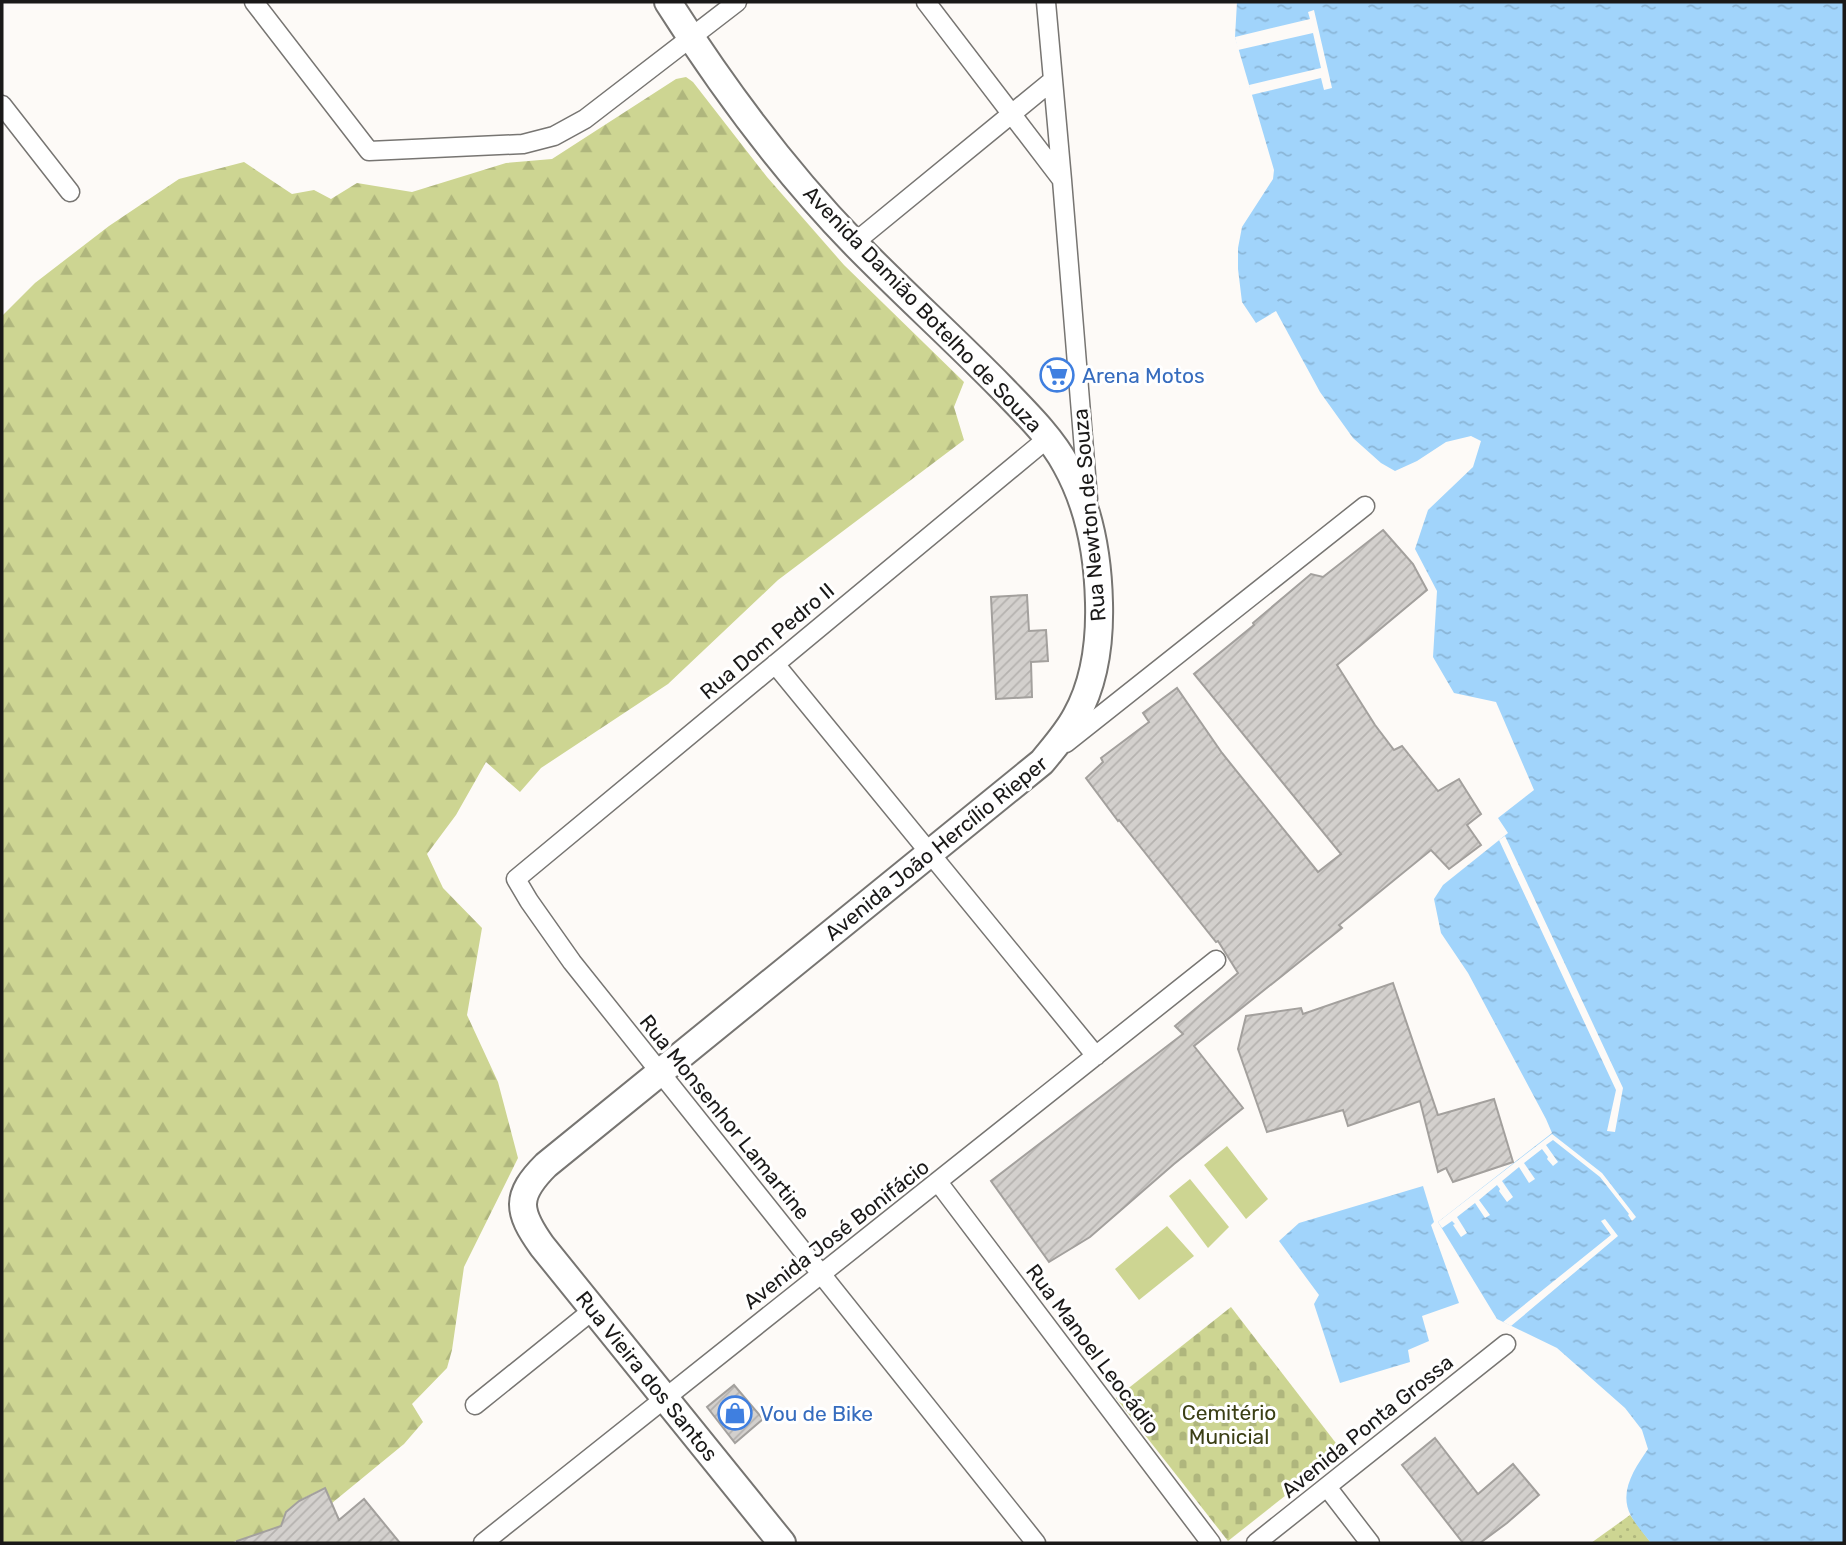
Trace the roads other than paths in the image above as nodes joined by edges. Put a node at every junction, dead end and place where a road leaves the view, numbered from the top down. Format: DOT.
graph roads {
  1 [pos="254,2"];
  2 [pos="668,2"];
  3 [pos="737,2"];
  4 [pos="926,2"];
  5 [pos="1046,2"];
  6 [pos="690,37"];
  7 [pos="1053,80"];
  8 [pos="2,105"];
  9 [pos="1012,113"];
  10 [pos="1062,180"];
  11 [pos="70,192"];
  12 [pos="855,243"];
  13 [pos="1048,438"];
  14 [pos="1365,506"];
  15 [pos="1090,524"];
  16 [pos="775,664"];
  17 [pos="1042,762"];
  18 [pos="930,853"];
  19 [pos="516,879"];
  20 [pos="1216,961"];
  21 [pos="1096,1056"];
  22 [pos="660,1072"];
  23 [pos="938,1182"];
  24 [pos="523,1203"];
  25 [pos="821,1274"];
  26 [pos="593,1310"];
  27 [pos="1506,1344"];
  28 [pos="665,1399"];
  29 [pos="475,1405"];
  30 [pos="1327,1487"];
  31 [pos="483,1543"];
  32 [pos="782,1543"];
  33 [pos="1036,1543"];
  34 [pos="1211,1543"];
  35 [pos="1256,1543"];
  36 [pos="1370,1543"];
  1 -- 6 [label="street"];
  2 -- 6 [label="main road, Avenida Damião Botelho de Souza"];
  3 -- 6 [label="street"];
  4 -- 9 [label="street"];
  5 -- 7 [label="street, Rua Newton de Souza"];
  6 -- 12 [label="main road, Avenida Damião Botelho de Souza"];
  7 -- 9 [label="street"];
  7 -- 10 [label="street, Rua Newton de Souza"];
  8 -- 11 [label="street"];
  9 -- 10 [label="street"];
  9 -- 12 [label="street"];
  10 -- 15 [label="street, Rua Newton de Souza"];
  12 -- 13 [label="main road, Avenida Damião Botelho de Souza"];
  13 -- 15 [label="main road, Avenida Damião Botelho de Souza"];
  13 -- 16 [label="street, Rua Dom Pedro II"];
  14 -- 17 [label="street, Avenida João Hercílio Rieper"];
  15 -- 17 [label="main road, Rua Newton de Souza"];
  16 -- 18 [label="street"];
  16 -- 19 [label="street, Rua Dom Pedro II"];
  17 -- 18 [label="main road, Avenida João Hercílio Rieper"];
  18 -- 21 [label="street"];
  18 -- 22 [label="main road, Avenida João Hercílio Rieper"];
  19 -- 22 [label="street, Rua Monsenhor Lamartine"];
  20 -- 21 [label="street, Avenida José Bonifácio"];
  21 -- 23 [label="street, Avenida José Bonifácio"];
  22 -- 24 [label="main road, Avenida João Hercílio Rieper"];
  22 -- 25 [label="street, Rua Monsenhor Lamartine"];
  23 -- 25 [label="street, Avenida José Bonifácio"];
  23 -- 34 [label="street, Rua Manoel Leocádio"];
  24 -- 26 [label="main road, Rua Vieira dos Santos"];
  25 -- 28 [label="street, Avenida José Bonifácio"];
  25 -- 33 [label="street, Rua Monsenhor Lamartine"];
  26 -- 28 [label="main road, Rua Vieira dos Santos"];
  26 -- 29 [label="street"];
  27 -- 30 [label="street, Avenida Ponta Grossa"];
  28 -- 31 [label="street, Avenida José Bonifácio"];
  28 -- 32 [label="main road, Rua Vieira dos Santos"];
  30 -- 35 [label="street, Avenida Ponta Grossa"];
  30 -- 36 [label="street"];
}
